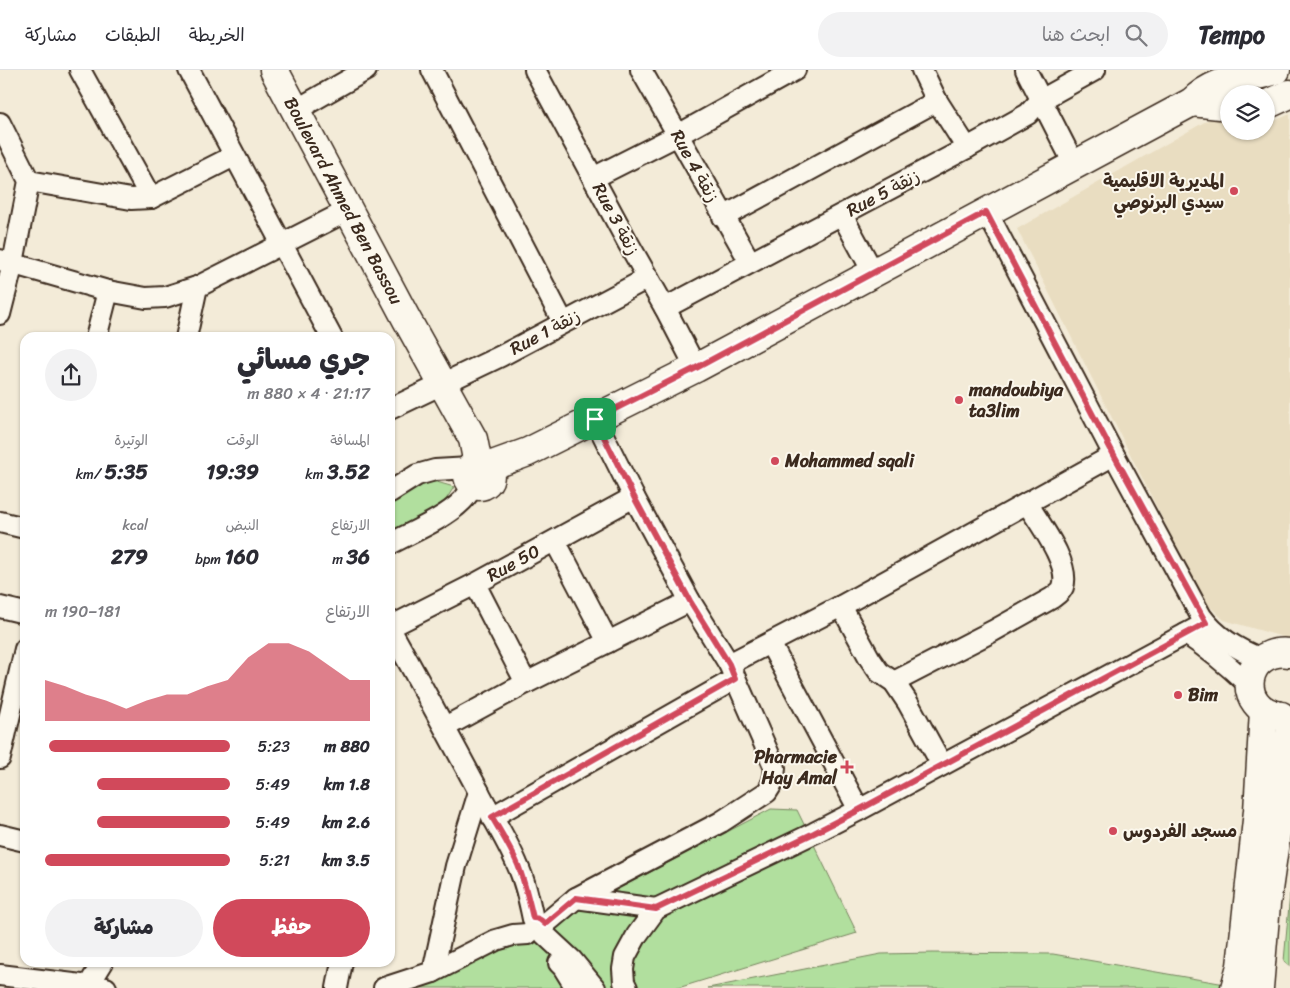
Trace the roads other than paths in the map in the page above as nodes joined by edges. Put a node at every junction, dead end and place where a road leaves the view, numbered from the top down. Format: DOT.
graph roads {
  1 [pos="80,70"];
  2 [pos="189,70"];
  3 [pos="274,70"];
  4 [pos="364,70"];
  5 [pos="432,70"];
  6 [pos="535,70"];
  7 [pos="641,70"];
  8 [pos="795,70"];
  9 [pos="922,70"];
  10 [pos="1026,70"];
  11 [pos="1095,70"];
  12 [pos="1276,70"];
  13 [pos="1238,75"];
  14 [pos="1290,94"];
  15 [pos="1041,100"];
  16 [pos="938,101"];
  17 [pos="1275,101"];
  18 [pos="1192,102"];
  19 [pos="1220,105"];
  20 [pos="296,110"];
  21 [pos="0,123"];
  22 [pos="678,135"];
  23 [pos="966,148"];
  24 [pos="234,156"];
  25 [pos="1075,166"];
  26 [pos="593,178"];
  27 [pos="29,180"];
  28 [pos="151,198"];
  29 [pos="349,210"];
  30 [pos="986,212"];
  31 [pos="842,215"];
  32 [pos="724,217"];
  33 [pos="281,244"];
  34 [pos="6,262"];
  35 [pos="750,262"];
  36 [pos="873,272"];
  37 [pos="648,278"];
  38 [pos="197,288"];
  39 [pos="108,291"];
  40 [pos="665,308"];
  41 [pos="0,314"];
  42 [pos="563,322"];
  43 [pos="98,332"];
  44 [pos="187,332"];
  45 [pos="329,332"];
  46 [pos="696,368"];
  47 [pos="442,384"];
  48 [pos="395,407"];
  49 [pos="595,419"];
  50 [pos="1114,455"];
  51 [pos="477,471"];
  52 [pos="395,489"];
  53 [pos="634,497"];
  54 [pos="1027,503"];
  55 [pos="0,522"];
  56 [pos="20,527"];
  57 [pos="395,541"];
  58 [pos="555,541"];
  59 [pos="475,584"];
  60 [pos="690,601"];
  61 [pos="841,606"];
  62 [pos="0,607"];
  63 [pos="20,612"];
  64 [pos="1206,623"];
  65 [pos="395,625"];
  66 [pos="1186,634"];
  67 [pos="395,637"];
  68 [pos="608,642"];
  69 [pos="770,643"];
  70 [pos="1290,653"];
  71 [pos="1262,659"];
  72 [pos="20,665"];
  73 [pos="732,672"];
  74 [pos="894,682"];
  75 [pos="526,683"];
  76 [pos="14,684"];
  77 [pos="1249,685"];
  78 [pos="1264,711"];
  79 [pos="1290,715"];
  80 [pos="445,727"];
  81 [pos="1290,734"];
  82 [pos="0,758"];
  83 [pos="942,765"];
  84 [pos="479,792"];
  85 [pos="1285,801"];
  86 [pos="859,810"];
  87 [pos="492,817"];
  88 [pos="0,834"];
  89 [pos="20,840"];
  90 [pos="576,898"];
  91 [pos="656,909"];
  92 [pos="537,930"];
  93 [pos="101,967"];
  94 [pos="341,967"];
  95 [pos="433,972"];
  96 [pos="0,975"];
  97 [pos="94,987"];
  98 [pos="1244,987"];
  99 [pos="336,988"];
  100 [pos="384,988"];
  101 [pos="576,988"];
  102 [pos="595,988"];
  103 [pos="627,988"];
  1 -- 28 [label="street"];
  2 -- 24 [label="street"];
  3 -- 20 [label="street, Boulevard Ahmed Ben Bassou"];
  4 -- 20 [label="street"];
  5 -- 42 [label="street"];
  6 -- 26 [label="street, Rue 3 زنقة"];
  7 -- 22 [label="street, Rue 4 زنقة"];
  8 -- 22 [label="street"];
  9 -- 16 [label="street"];
  10 -- 15 [label="street"];
  11 -- 15 [label="street, Rue 5 زنقة"];
  12 -- 13 [label="street"];
  13 -- 18 [label="street"];
  14 -- 17 [label="street"];
  15 -- 23 [label="street, Rue 5 زنقة"];
  15 -- 25 [label="street"];
  16 -- 23 [label="street"];
  16 -- 32 [label="street"];
  18 -- 19 [label="street"];
  18 -- 25 [label="street"];
  20 -- 29 [label="street, Boulevard Ahmed Ben Bassou"];
  21 -- 27 [label="street"];
  22 -- 26 [label="street"];
  22 -- 32 [label="street, Rue 4 زنقة"];
  23 -- 31 [label="street, Rue 5 زنقة"];
  24 -- 28 [label="street"];
  24 -- 33 [label="street"];
  25 -- 30 [label="street"];
  26 -- 37 [label="street, Rue 3 زنقة"];
  27 -- 28 [label="street"];
  27 -- 34 [label="street"];
  29 -- 33 [label="street"];
  29 -- 47 [label="street, Boulevard Ahmed Ben Bassou"];
  30 -- 36 [label="street"];
  30 -- 50 [label="street"];
  31 -- 35 [label="street, Rue 5 زنقة"];
  31 -- 36 [label="street"];
  32 -- 35 [label="street, Rue 4 زنقة"];
  33 -- 38 [label="street"];
  33 -- 45 [label="street"];
  34 -- 39 [label="street"];
  34 -- 41 [label="street"];
  35 -- 40 [label="street, Rue 5 زنقة"];
  36 -- 46 [label="street"];
  37 -- 40 [label="street, Rue 3 زنقة"];
  37 -- 42 [label="street, Rue 1 زنقة"];
  38 -- 39 [label="street"];
  38 -- 44 [label="street"];
  39 -- 43 [label="street"];
  40 -- 46 [label="street, Rue 3 زنقة"];
  42 -- 47 [label="street, Rue 1 زنقة"];
  46 -- 49 [label="street"];
  47 -- 48 [label="street, Rue 1 زنقة"];
  47 -- 51 [label="street, Boulevard Ahmed Ben Bassou"];
  49 -- 51 [label="street"];
  49 -- 53 [label="street"];
  50 -- 54 [label="street"];
  50 -- 64 [label="street"];
  51 -- 52 [label="street"];
  51 -- 57 [label="street"];
  53 -- 58 [label="street, Rue 50"];
  53 -- 60 [label="street"];
  54 -- 61 [label="street"];
  54 -- 74 [label="street"];
  55 -- 56 [label="street"];
  58 -- 59 [label="street, Rue 50"];
  58 -- 68 [label="street"];
  59 -- 65 [label="street, Rue 50"];
  59 -- 75 [label="street"];
  60 -- 68 [label="street"];
  60 -- 73 [label="street"];
  61 -- 69 [label="street"];
  61 -- 74 [label="street"];
  62 -- 63 [label="street"];
  64 -- 66 [label="street"];
  64 -- 71 [label="street"];
  66 -- 77 [label="street"];
  66 -- 83 [label="street"];
  67 -- 80 [label="street"];
  68 -- 75 [label="street"];
  69 -- 73 [label="street"];
  69 -- 86 [label="street"];
  70 -- 71 [label="street"];
  71 -- 77 [label="street"];
  72 -- 76 [label="street"];
  73 -- 87 [label="street"];
  73 -- 90 [label="street"];
  74 -- 83 [label="street"];
  75 -- 80 [label="street"];
  76 -- 82 [label="street"];
  77 -- 78 [label="street"];
  78 -- 79 [label="street"];
  78 -- 98 [label="street"];
  80 -- 84 [label="street"];
  81 -- 85 [label="street"];
  83 -- 86 [label="street"];
  84 -- 87 [label="street"];
  84 -- 95 [label="street"];
  85 -- 98 [label="street"];
  86 -- 91 [label="street"];
  87 -- 92 [label="street"];
  88 -- 89 [label="street"];
  90 -- 91 [label="street"];
  90 -- 92 [label="street"];
  91 -- 103 [label="street"];
  92 -- 95 [label="street"];
  92 -- 101 [label="street"];
  92 -- 102 [label="street"];
  93 -- 97 [label="street"];
  94 -- 99 [label="street"];
  95 -- 100 [label="street"];
  96 -- 97 [label="street"];
}
